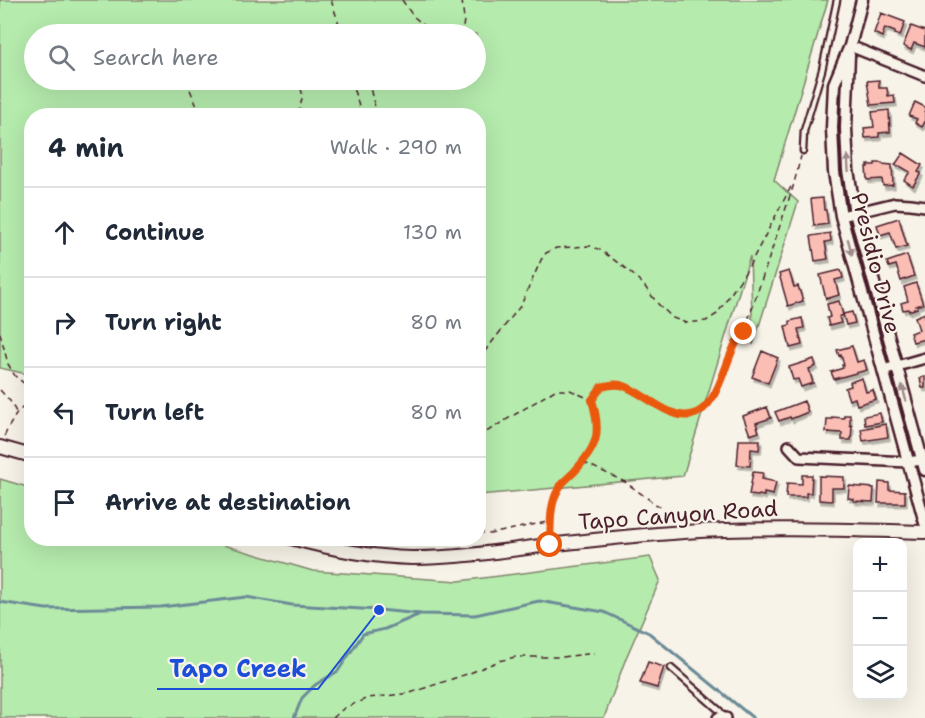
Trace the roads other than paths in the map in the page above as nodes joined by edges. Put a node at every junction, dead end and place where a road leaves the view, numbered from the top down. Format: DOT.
graph roads {
  1 [pos="837,0"];
  2 [pos="862,0"];
  3 [pos="850,46"];
  4 [pos="925,76"];
  5 [pos="803,151"];
  6 [pos="925,206"];
  7 [pos="855,213"];
  8 [pos="842,216"];
  9 [pos="925,358"];
  10 [pos="897,366"];
  11 [pos="883,370"];
  12 [pos="789,446"];
  13 [pos="1,447"];
  14 [pos="24,454"];
  15 [pos="908,462"];
  16 [pos="924,465"];
  17 [pos="925,523"];
  18 [pos="925,532"];
  19 [pos="324,546"];
  20 [pos="671,668"];
  21 [pos="718,718"];
  22 [pos="725,718"];
  1 -- 5 [label="lane"];
  2 -- 3 [label="street, Presidio Drive"];
  3 -- 4 [label="street"];
  7 -- 3 [label="street, Presidio Drive, one-way"];
  3 -- 8 [label="street, Presidio Drive"];
  6 -- 7 [label="street"];
  7 -- 8 [label="street"];
  7 -- 10 [label="street, Presidio Drive"];
  8 -- 11 [label="street, Presidio Drive, one-way"];
  9 -- 10 [label="street"];
  10 -- 11 [label="street"];
  16 -- 10 [label="street, Presidio Drive, one-way"];
  11 -- 15 [label="street, Presidio Drive"];
  12 -- 15 [label="street"];
  13 -- 14 [label="main road"];
  15 -- 16 [label="street"];
  15 -- 17 [label="street, Presidio Drive"];
  18 -- 19 [label="main road, Tapo Canyon Road"];
  20 -- 22 [label="lane"];
  21 -- 22 [label="street"];
}
